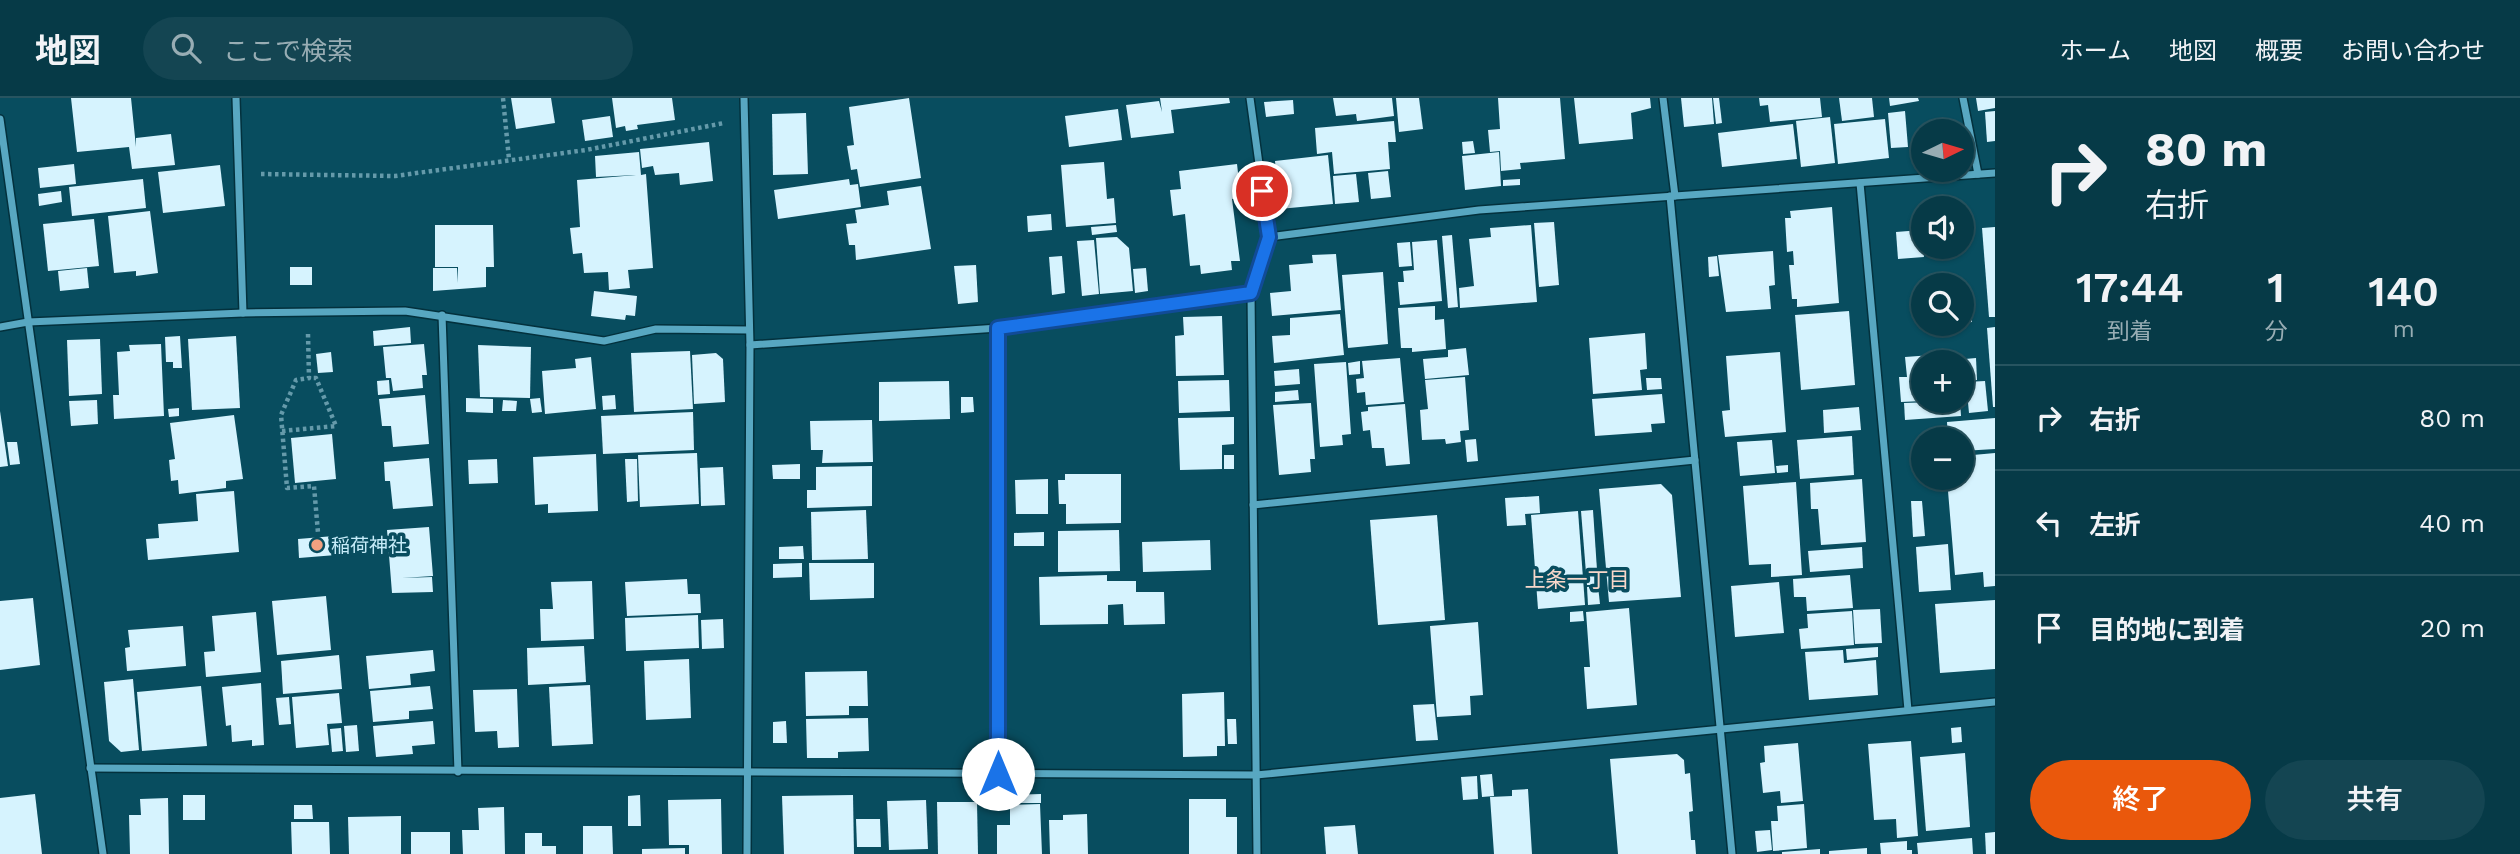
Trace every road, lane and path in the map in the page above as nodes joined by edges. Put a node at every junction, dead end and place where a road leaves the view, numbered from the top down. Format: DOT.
graph roads {
  1 [pos="236,98"];
  2 [pos="503,98"];
  3 [pos="744,98"];
  4 [pos="1250,98"];
  5 [pos="1663,98"];
  6 [pos="1963,98"];
  7 [pos="745,118"];
  8 [pos="0,119"];
  9 [pos="509,159"];
  10 [pos="240,173"];
  11 [pos="1995,173"];
  12 [pos="1978,174"];
  13 [pos="1860,183"];
  14 [pos="1672,196"];
  15 [pos="1269,237"];
  16 [pos="1251,293"];
  17 [pos="307,312"];
  18 [pos="243,313"];
  19 [pos="442,315"];
  20 [pos="28,321"];
  21 [pos="0,327"];
  22 [pos="998,328"];
  23 [pos="749,330"];
  24 [pos="750,345"];
  25 [pos="309,378"];
  26 [pos="282,431"];
  27 [pos="1695,460"];
  28 [pos="1253,505"];
  29 [pos="318,533"];
  30 [pos="1995,702"];
  31 [pos="1908,710"];
  32 [pos="1720,727"];
  33 [pos="90,768"];
  34 [pos="458,772"];
  35 [pos="747,774"];
  36 [pos="998,774"];
  37 [pos="1256,775"];
  38 [pos="103,854"];
  39 [pos="747,854"];
  40 [pos="1256,854"];
  41 [pos="1732,854"];
  1 -- 10 [label="street"];
  2 -- 9 [label="path"];
  3 -- 7 [label="street"];
  4 -- 15 [label="street"];
  5 -- 14 [label="street"];
  6 -- 12 [label="street"];
  7 -- 9 [label="path"];
  7 -- 23 [label="street"];
  8 -- 20 [label="street"];
  9 -- 10 [label="path"];
  10 -- 18 [label="street"];
  11 -- 12 [label="street"];
  12 -- 13 [label="street"];
  13 -- 14 [label="street"];
  13 -- 31 [label="street"];
  14 -- 15 [label="street"];
  14 -- 27 [label="street"];
  15 -- 16 [label="street"];
  16 -- 22 [label="street"];
  16 -- 28 [label="street"];
  17 -- 18 [label="street"];
  17 -- 19 [label="street"];
  17 -- 25 [label="path"];
  18 -- 20 [label="street"];
  19 -- 23 [label="street"];
  19 -- 34 [label="street"];
  20 -- 21 [label="street"];
  20 -- 33 [label="street"];
  22 -- 24 [label="street"];
  22 -- 36 [label="street"];
  23 -- 24 [label="street"];
  24 -- 35 [label="street"];
  25 -- 26 [label="path"];
  25 -- 26 [label="path"];
  26 -- 29 [label="path"];
  27 -- 28 [label="street"];
  27 -- 32 [label="street"];
  28 -- 37 [label="street"];
  30 -- 31 [label="street"];
  31 -- 32 [label="street"];
  32 -- 37 [label="street"];
  32 -- 41 [label="street"];
  33 -- 34 [label="street"];
  33 -- 38 [label="street"];
  34 -- 35 [label="street"];
  35 -- 36 [label="street"];
  35 -- 39 [label="street"];
  36 -- 37 [label="street"];
  37 -- 40 [label="street"];
}
